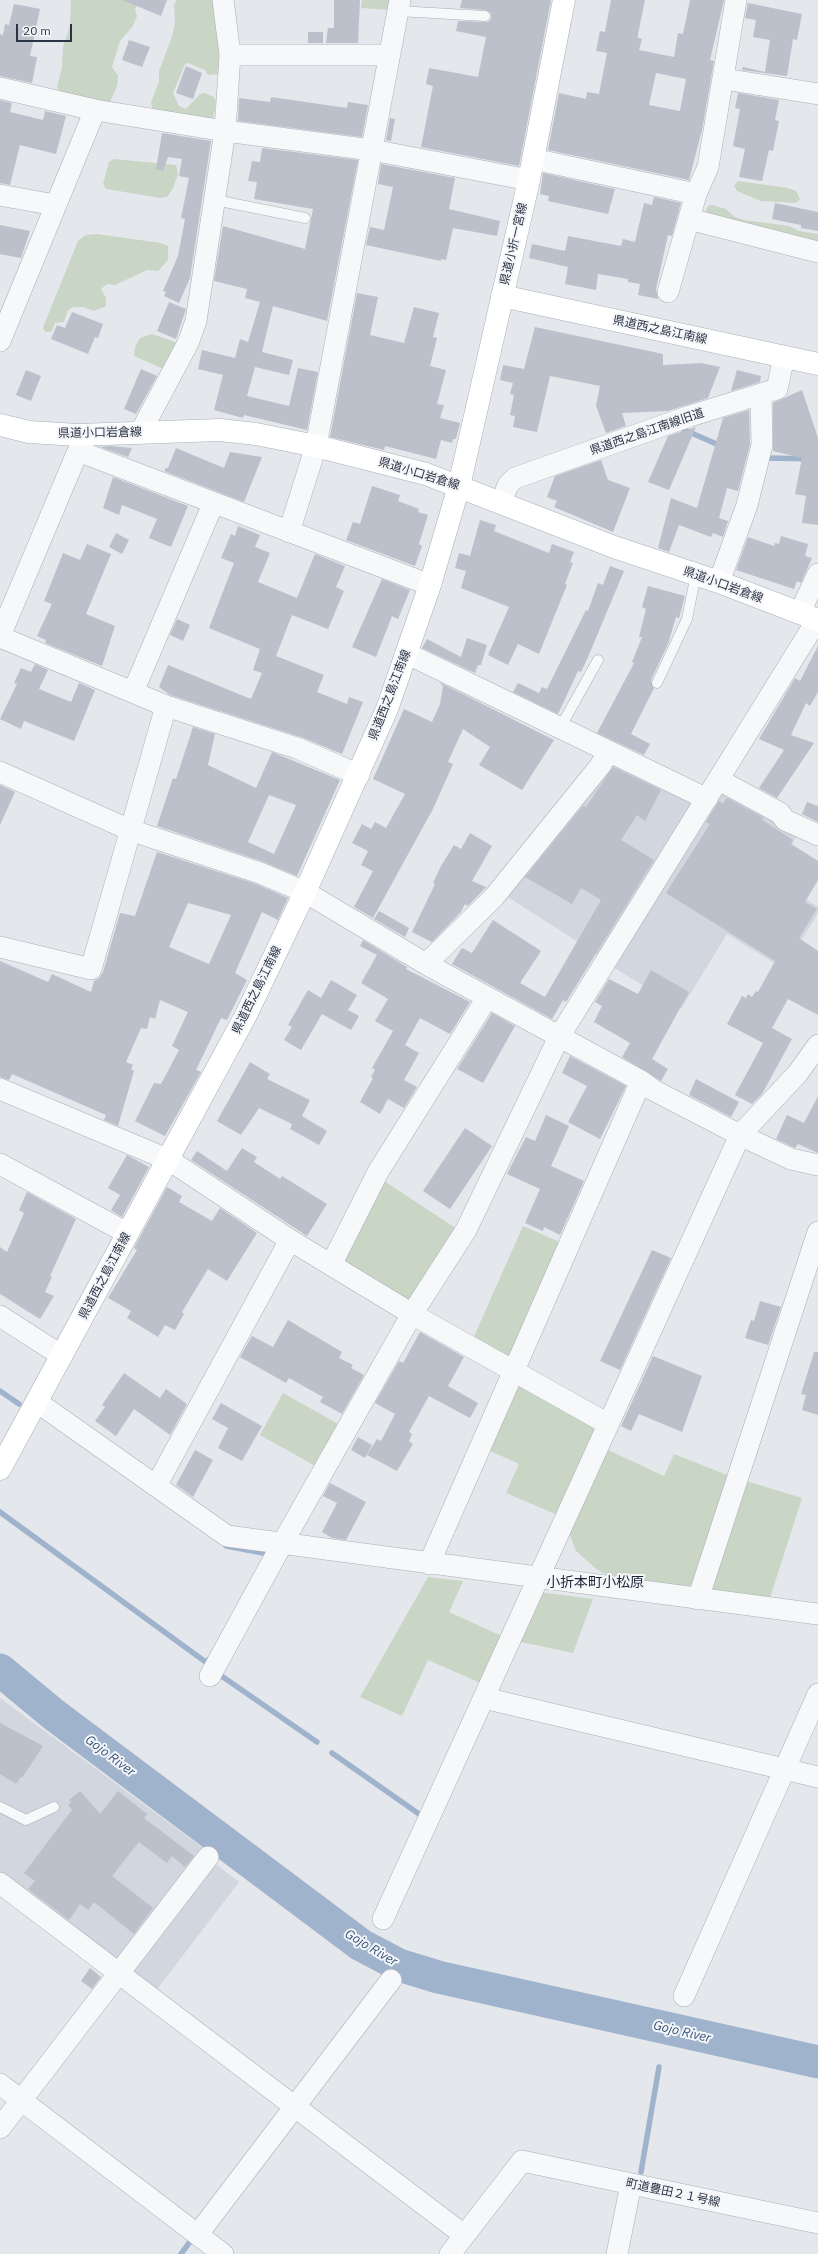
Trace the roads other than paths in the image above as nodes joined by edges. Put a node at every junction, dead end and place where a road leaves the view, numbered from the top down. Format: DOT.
graph roads {
  1 [pos="223,0"];
  2 [pos="564,0"];
  3 [pos="736,0"];
  4 [pos="399,6"];
  5 [pos="485,16"];
  6 [pos="230,55"];
  7 [pos="389,55"];
  8 [pos="724,79"];
  9 [pos="0,88"];
  10 [pos="818,94"];
  11 [pos="95,110"];
  12 [pos="225,131"];
  13 [pos="372,150"];
  14 [pos="533,159"];
  15 [pos="529,180"];
  16 [pos="696,194"];
  17 [pos="0,195"];
  18 [pos="215,200"];
  19 [pos="55,205"];
  20 [pos="306,218"];
  21 [pos="689,219"];
  22 [pos="818,252"];
  23 [pos="668,292"];
  24 [pos="502,296"];
  25 [pos="0,341"];
  26 [pos="784,357"];
  27 [pos="818,364"];
  28 [pos="761,394"];
  29 [pos="0,425"];
  30 [pos="140,433"];
  31 [pos="78,443"];
  32 [pos="316,446"];
  33 [pos="459,486"];
  34 [pos="501,503"];
  35 [pos="213,504"];
  36 [pos="288,532"];
  37 [pos="696,574"];
  38 [pos="818,574"];
  39 [pos="720,582"];
  40 [pos="430,585"];
  41 [pos="812,618"];
  42 [pos="0,637"];
  43 [pos="406,653"];
  44 [pos="598,660"];
  45 [pos="657,683"];
  46 [pos="133,692"];
  47 [pos="166,706"];
  48 [pos="560,728"];
  49 [pos="609,751"];
  50 [pos="0,772"];
  51 [pos="359,775"];
  52 [pos="719,780"];
  53 [pos="707,799"];
  54 [pos="130,830"];
  55 [pos="818,835"];
  56 [pos="305,892"];
  57 [pos="0,947"];
  58 [pos="426,964"];
  59 [pos="487,998"];
  60 [pos="559,1037"];
  61 [pos="818,1045"];
  62 [pos="641,1080"];
  63 [pos="0,1089"];
  64 [pos="740,1135"];
  65 [pos="169,1160"];
  66 [pos="0,1164"];
  67 [pos="818,1166"];
  68 [pos="818,1232"];
  69 [pos="127,1234"];
  70 [pos="290,1240"];
  71 [pos="331,1265"];
  72 [pos="412,1314"];
  73 [pos="0,1316"];
  74 [pos="62,1356"];
  75 [pos="514,1371"];
  76 [pos="37,1402"];
  77 [pos="608,1424"];
  78 [pos="0,1469"];
  79 [pos="156,1486"];
  80 [pos="282,1544"];
  81 [pos="429,1564"];
  82 [pos="538,1579"];
  83 [pos="698,1598"];
  84 [pos="818,1614"];
  85 [pos="210,1676"];
  86 [pos="818,1694"];
  87 [pos="484,1698"];
  88 [pos="785,1769"];
  89 [pos="818,1777"];
  90 [pos="0,1807"];
  91 [pos="54,1807"];
  92 [pos="208,1857"];
  93 [pos="0,1883"];
  94 [pos="383,1919"];
  95 [pos="119,1973"];
  96 [pos="392,1980"];
  97 [pos="684,1996"];
  98 [pos="0,2084"];
  99 [pos="21,2100"];
  100 [pos="295,2107"];
  101 [pos="0,2128"];
  102 [pos="631,2184"];
  103 [pos="818,2224"];
  104 [pos="198,2234"];
  105 [pos="464,2235"];
  106 [pos="223,2254"];
  107 [pos="450,2254"];
  108 [pos="617,2254"];
  1 -- 6 [label="street"];
  2 -- 14 [label="main road, 県道小折一宮線"];
  3 -- 8 [label="street"];
  4 -- 5 [label="lane"];
  4 -- 7 [label="street"];
  6 -- 7 [label="street"];
  6 -- 12 [label="street"];
  7 -- 13 [label="street"];
  8 -- 10 [label="street"];
  8 -- 16 [label="street"];
  9 -- 11 [label="street"];
  11 -- 12 [label="street"];
  11 -- 19 [label="street"];
  12 -- 13 [label="street"];
  12 -- 18 [label="street"];
  13 -- 15 [label="street"];
  13 -- 32 [label="street"];
  14 -- 15 [label="main road, 県道小折一宮線"];
  14 -- 16 [label="street"];
  15 -- 24 [label="main road, 県道小折一宮線"];
  16 -- 21 [label="street"];
  17 -- 19 [label="street"];
  18 -- 20 [label="lane"];
  18 -- 30 [label="street"];
  19 -- 25 [label="street"];
  21 -- 22 [label="street"];
  21 -- 23 [label="street"];
  24 -- 26 [label="main road, 県道西之島江南線"];
  24 -- 33 [label="main road, 県道小折一宮線"];
  26 -- 27 [label="main road, 県道西之島江南線"];
  26 -- 28 [label="street, 県道西之島江南線旧道"];
  28 -- 34 [label="street, 県道西之島江南線旧道"];
  28 -- 39 [label="street"];
  29 -- 31 [label="main road, 県道小口岩倉線"];
  30 -- 31 [label="main road, 県道小口岩倉線"];
  30 -- 32 [label="main road, 県道小口岩倉線"];
  31 -- 35 [label="street"];
  31 -- 42 [label="street"];
  32 -- 33 [label="main road, 県道小口岩倉線"];
  32 -- 36 [label="street"];
  33 -- 34 [label="main road, 県道小口岩倉線"];
  33 -- 40 [label="main road, 県道西之島江南線"];
  34 -- 37 [label="main road, 県道小口岩倉線"];
  35 -- 36 [label="street"];
  35 -- 46 [label="street"];
  36 -- 40 [label="street"];
  37 -- 39 [label="main road, 県道小口岩倉線"];
  37 -- 45 [label="lane"];
  38 -- 41 [label="street"];
  39 -- 41 [label="main road, 県道小口岩倉線"];
  40 -- 43 [label="main road, 県道西之島江南線"];
  41 -- 52 [label="street"];
  42 -- 46 [label="street"];
  43 -- 48 [label="street"];
  43 -- 51 [label="main road, 県道西之島江南線"];
  44 -- 48 [label="lane"];
  46 -- 47 [label="street"];
  47 -- 51 [label="street"];
  47 -- 54 [label="street"];
  48 -- 49 [label="street"];
  49 -- 53 [label="street"];
  49 -- 58 [label="street"];
  50 -- 54 [label="street"];
  51 -- 56 [label="main road, 県道西之島江南線"];
  52 -- 53 [label="street"];
  52 -- 55 [label="street"];
  53 -- 60 [label="street"];
  54 -- 56 [label="street"];
  54 -- 57 [label="street"];
  56 -- 58 [label="street"];
  56 -- 65 [label="main road, 県道西之島江南線"];
  58 -- 59 [label="street"];
  59 -- 60 [label="street"];
  59 -- 71 [label="street"];
  60 -- 62 [label="street"];
  60 -- 72 [label="street"];
  61 -- 64 [label="street"];
  62 -- 64 [label="street"];
  62 -- 75 [label="street"];
  63 -- 65 [label="street"];
  64 -- 67 [label="street"];
  64 -- 77 [label="street"];
  65 -- 69 [label="main road, 県道西之島江南線"];
  65 -- 70 [label="street"];
  66 -- 69 [label="street"];
  68 -- 83 [label="street"];
  69 -- 74 [label="main road, 県道西之島江南線"];
  70 -- 71 [label="street"];
  70 -- 79 [label="street"];
  71 -- 72 [label="street"];
  72 -- 75 [label="street"];
  72 -- 80 [label="street"];
  73 -- 74 [label="street"];
  74 -- 76 [label="main road, 県道西之島江南線"];
  75 -- 77 [label="street"];
  75 -- 81 [label="street"];
  76 -- 78 [label="main road, 県道西之島江南線"];
  76 -- 79 [label="street"];
  77 -- 82 [label="street"];
  79 -- 80 [label="street"];
  80 -- 81 [label="street"];
  80 -- 85 [label="street"];
  81 -- 82 [label="street"];
  82 -- 83 [label="street"];
  82 -- 87 [label="street"];
  83 -- 84 [label="street"];
  86 -- 88 [label="street"];
  87 -- 88 [label="street"];
  87 -- 94 [label="street"];
  88 -- 89 [label="street"];
  88 -- 97 [label="street"];
  90 -- 91 [label="lane"];
  92 -- 95 [label="street"];
  93 -- 95 [label="street"];
  95 -- 99 [label="street"];
  95 -- 100 [label="street"];
  96 -- 100 [label="street"];
  98 -- 99 [label="street"];
  99 -- 101 [label="street"];
  99 -- 104 [label="street"];
  100 -- 104 [label="street"];
  100 -- 105 [label="street"];
  102 -- 103 [label="street, 町道豊田２１号線"];
  102 -- 105 [label="street, 町道豊田２１号線"];
  102 -- 108 [label="street"];
  104 -- 106 [label="street"];
  105 -- 107 [label="street"];
}
